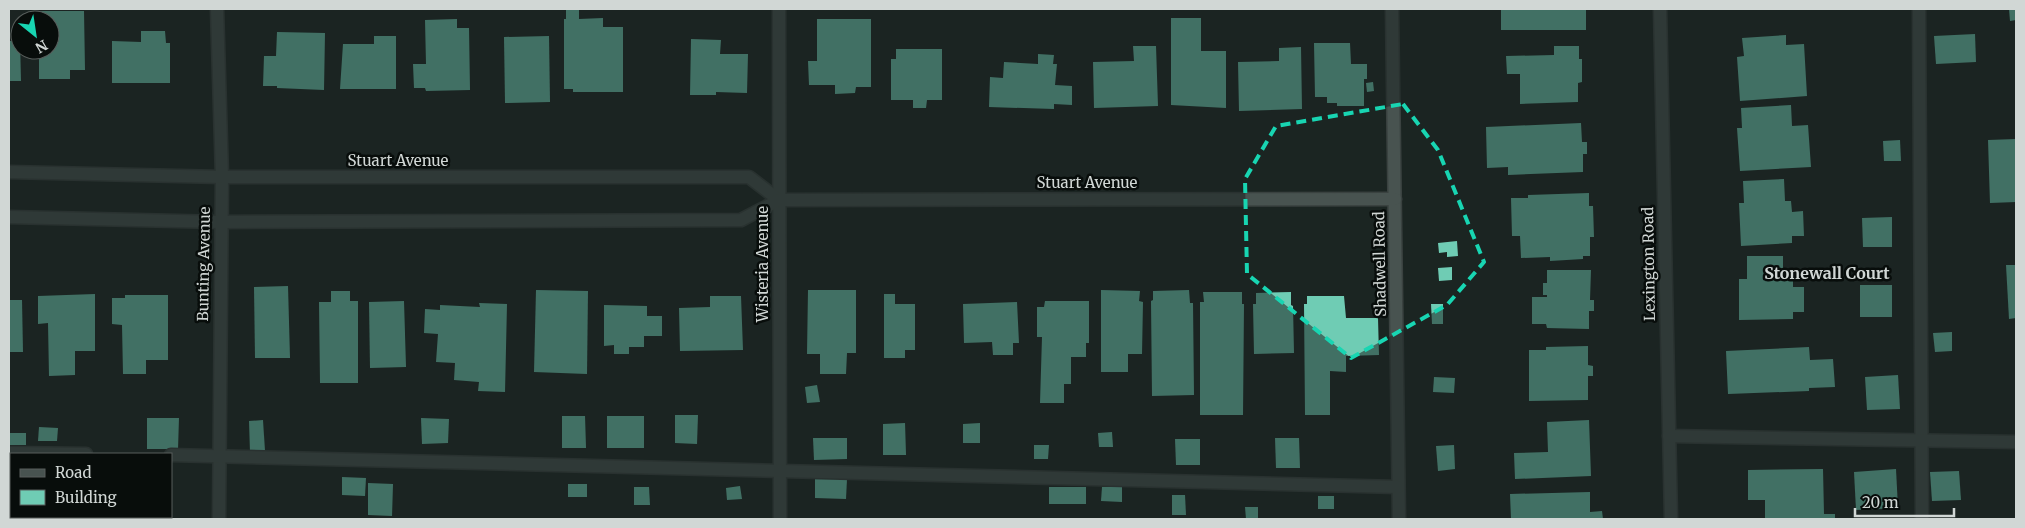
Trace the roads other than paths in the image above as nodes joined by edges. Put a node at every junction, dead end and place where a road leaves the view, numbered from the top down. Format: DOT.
graph roads {
  1 [pos="217,9"];
  2 [pos="779,9"];
  3 [pos="1392,9"];
  4 [pos="1660,9"];
  5 [pos="1919,9"];
  6 [pos="9,172"];
  7 [pos="222,177"];
  8 [pos="1395,199"];
  9 [pos="779,200"];
  10 [pos="9,217"];
  11 [pos="220,222"];
  12 [pos="1668,436"];
  13 [pos="1922,440"];
  14 [pos="2016,442"];
  15 [pos="172,456"];
  16 [pos="219,456"];
  17 [pos="780,471"];
  18 [pos="1398,487"];
  19 [pos="219,519"];
  20 [pos="780,519"];
  21 [pos="1398,519"];
  22 [pos="1671,519"];
  23 [pos="1922,519"];
  1 -- 7 [label="street, Bunting Avenue"];
  2 -- 9 [label="street, Wisteria Avenue"];
  3 -- 8 [label="street, Shadwell Road"];
  4 -- 12 [label="street, Lexington Road"];
  5 -- 13 [label="street"];
  6 -- 7 [label="street, Stuart Avenue"];
  7 -- 9 [label="street, Stuart Avenue"];
  7 -- 11 [label="street, Bunting Avenue"];
  8 -- 9 [label="street, Stuart Avenue"];
  8 -- 18 [label="street, Shadwell Road"];
  9 -- 11 [label="street, Stuart Avenue"];
  9 -- 17 [label="street, Wisteria Avenue"];
  10 -- 11 [label="street, Stuart Avenue"];
  11 -- 16 [label="street, Bunting Avenue"];
  12 -- 13 [label="street"];
  12 -- 22 [label="street, Lexington Road"];
  13 -- 14 [label="street"];
  13 -- 23 [label="street"];
  15 -- 16 [label="street"];
  16 -- 17 [label="street"];
  16 -- 19 [label="street, Bunting Avenue"];
  17 -- 18 [label="street"];
  17 -- 20 [label="street, Wisteria Avenue"];
  18 -- 21 [label="street, Shadwell Road"];
}
